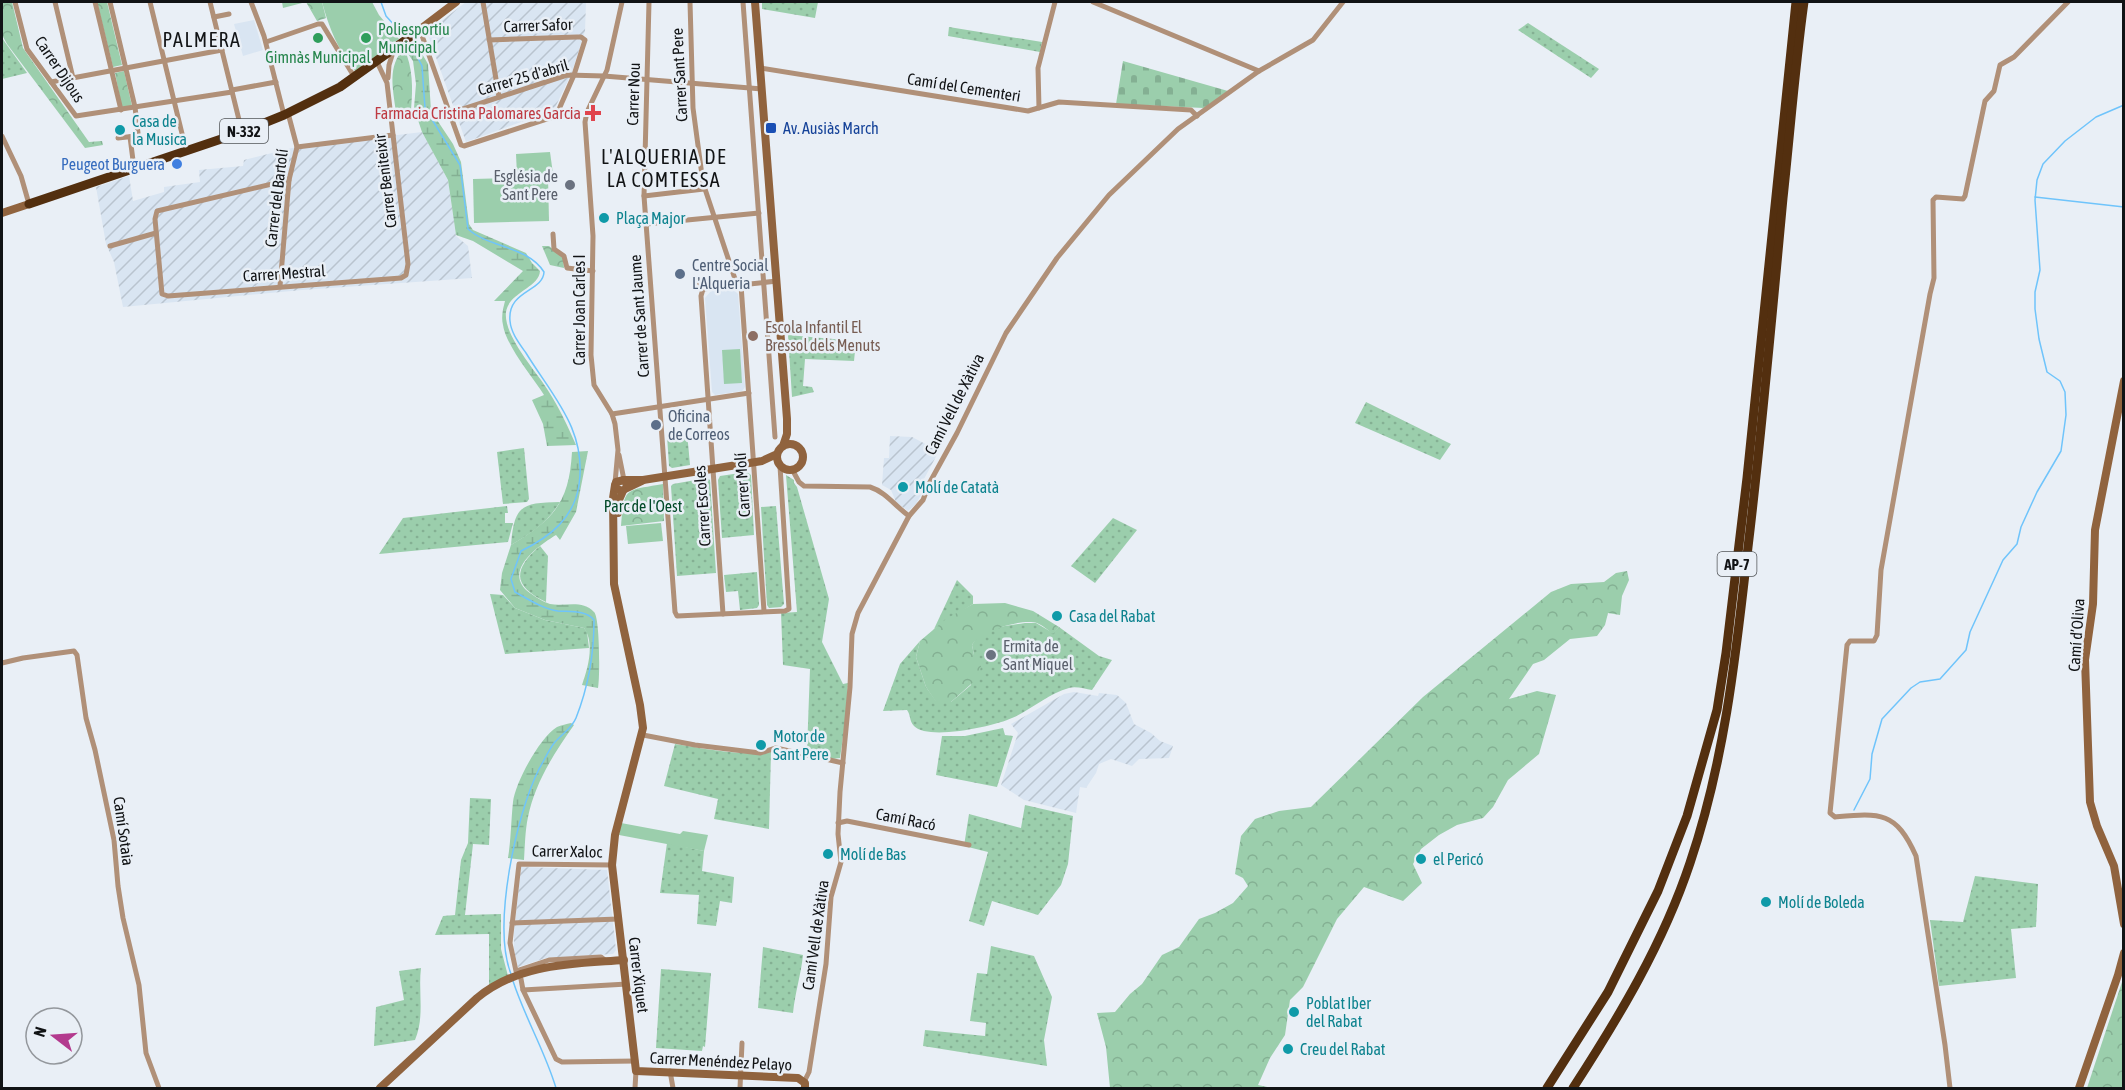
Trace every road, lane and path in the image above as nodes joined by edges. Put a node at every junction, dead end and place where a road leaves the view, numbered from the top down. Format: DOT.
graph roads {
  1 [pos="15,2"];
  2 [pos="55,2"];
  3 [pos="95,2"];
  4 [pos="110,2"];
  5 [pos="150,2"];
  6 [pos="210,2"];
  7 [pos="253,2"];
  8 [pos="456,2"];
  9 [pos="483,2"];
  10 [pos="622,2"];
  11 [pos="648,2"];
  12 [pos="690,2"];
  13 [pos="743,2"];
  14 [pos="755,2"];
  15 [pos="1055,2"];
  16 [pos="1093,2"];
  17 [pos="1343,2"];
  18 [pos="1796,2"];
  19 [pos="1804,2"];
  20 [pos="2068,2"];
  21 [pos="229,14"];
  22 [pos="214,17"];
  23 [pos="420,30"];
  24 [pos="410,37"];
  25 [pos="489,40"];
  26 [pos="266,42"];
  27 [pos="397,47"];
  28 [pos="222,50"];
  29 [pos="164,60"];
  30 [pos="380,60"];
  31 [pos="125,68"];
  32 [pos="761,68"];
  33 [pos="388,69"];
  34 [pos="111,71"];
  35 [pos="1259,71"];
  36 [pos="574,75"];
  37 [pos="604,76"];
  38 [pos="73,78"];
  39 [pos="355,78"];
  40 [pos="647,80"];
  41 [pos="51,82"];
  42 [pos="276,82"];
  43 [pos="387,83"];
  44 [pos="692,83"];
  45 [pos="748,88"];
  46 [pos="762,89"];
  47 [pos="232,91"];
  48 [pos="499,97"];
  49 [pos="175,101"];
  50 [pos="135,107"];
  51 [pos="1039,108"];
  52 [pos="121,110"];
  53 [pos="451,113"];
  54 [pos="286,114"];
  55 [pos="1197,116"];
  56 [pos="242,132"];
  57 [pos="393,135"];
  58 [pos="2,136"];
  59 [pos="129,137"];
  60 [pos="118,138"];
  61 [pos="297,147"];
  62 [pos="186,150"];
  63 [pos="134,168"];
  64 [pos="289,180"];
  65 [pos="704,189"];
  66 [pos="644,196"];
  67 [pos="29,204"];
  68 [pos="2,213"];
  69 [pos="759,213"];
  70 [pos="715,217"];
  71 [pos="646,224"];
  72 [pos="156,233"];
  73 [pos="553,234"];
  74 [pos="110,246"];
  75 [pos="593,271"];
  76 [pos="406,275"];
  77 [pos="697,279"];
  78 [pos="777,281"];
  79 [pos="763,283"];
  80 [pos="739,285"];
  81 [pos="280,286"];
  82 [pos="703,289"];
  83 [pos="2124,381"];
  84 [pos="748,393"];
  85 [pos="708,399"];
  86 [pos="659,407"];
  87 [pos="612,414"];
  88 [pos="787,419"];
  89 [pos="775,437"];
  90 [pos="793,444"];
  91 [pos="783,446"];
  92 [pos="618,450"];
  93 [pos="777,454"];
  94 [pos="758,462"];
  95 [pos="779,465"];
  96 [pos="713,469"];
  97 [pos="793,471"];
  98 [pos="666,477"];
  99 [pos="615,484"];
  100 [pos="624,485"];
  101 [pos="909,516"];
  102 [pos="615,532"];
  103 [pos="764,611"];
  104 [pos="723,614"];
  105 [pos="2,663"];
  106 [pos="642,735"];
  107 [pos="843,763"];
  108 [pos="838,823"];
  109 [pos="969,845"];
  110 [pos="612,866"];
  111 [pos="618,919"];
  112 [pos="512,923"];
  113 [pos="2124,924"];
  114 [pos="2124,953"];
  115 [pos="624,960"];
  116 [pos="514,976"];
  117 [pos="627,984"];
  118 [pos="523,990"];
  119 [pos="742,1043"];
  120 [pos="636,1061"];
  121 [pos="636,1071"];
  122 [pos="670,1071"];
  123 [pos="740,1076"];
  124 [pos="804,1085"];
  125 [pos="159,1089"];
  126 [pos="380,1089"];
  127 [pos="635,1089"];
  128 [pos="673,1089"];
  129 [pos="740,1089"];
  130 [pos="1547,1089"];
  131 [pos="1574,1089"];
  132 [pos="1950,1089"];
  133 [pos="2079,1089"];
  1 -- 41 [label="street, Carrer Dijous"];
  2 -- 38 [label="street"];
  3 -- 34 [label="street"];
  4 -- 31 [label="street"];
  5 -- 29 [label="street"];
  6 -- 22 [label="street"];
  7 -- 26 [label="street, Carrer del Bartolí"];
  8 -- 23 [label="street"];
  9 -- 25 [label="street"];
  10 -- 37 [label="street, Carrer Joan Carles I"];
  11 -- 40 [label="street, Carrer Nou"];
  12 -- 44 [label="street, Carrer Sant Pere"];
  13 -- 45 [label="street"];
  14 -- 32 [label="street"];
  15 -- 51 [label="street"];
  16 -- 35 [label="street"];
  17 -- 35 [label="street, Camí Vell de Xàtiva"];
  18 -- 130 [label="highway, AP-7"];
  19 -- 131 [label="highway, AP-7"];
  20 -- 132 [label="street"];
  21 -- 22 [label="street"];
  22 -- 28 [label="street"];
  23 -- 24 [label="street"];
  23 -- 53 [label="street"];
  24 -- 27 [label="highway, N-332"];
  25 -- 36 [label="street, Carrer Safor"];
  25 -- 48 [label="street"];
  26 -- 39 [label="street"];
  26 -- 42 [label="street, Carrer del Bartolí"];
  27 -- 30 [label="highway, N-332"];
  27 -- 33 [label="street, Carrer Beniteixir"];
  28 -- 29 [label="street"];
  28 -- 47 [label="street"];
  29 -- 31 [label="street"];
  29 -- 49 [label="street"];
  30 -- 33 [label="street, Carrer Beniteixir"];
  30 -- 39 [label="highway, N-332"];
  30 -- 43 [label="street, Carrer Beniteixir"];
  31 -- 34 [label="street"];
  31 -- 50 [label="street"];
  32 -- 46 [label="street"];
  32 -- 51 [label="street, Camí del Cementeri"];
  33 -- 43 [label="street, Carrer Beniteixir"];
  34 -- 38 [label="street"];
  34 -- 52 [label="street"];
  35 -- 55 [label="street, Camí Vell de Xàtiva"];
  36 -- 37 [label="street, Carrer 25 d'abril"];
  36 -- 48 [label="street, Carrer 25 d'abril"];
  36 -- 53 [label="street"];
  37 -- 40 [label="street, Carrer 25 d'abril"];
  37 -- 75 [label="street, Carrer Joan Carles I"];
  38 -- 41 [label="street"];
  39 -- 54 [label="highway, N-332"];
  40 -- 44 [label="street, Carrer 25 d'abril"];
  40 -- 66 [label="street, Carrer Nou"];
  41 -- 52 [label="street, Carrer Dijous"];
  42 -- 47 [label="street"];
  42 -- 54 [label="street, Carrer del Bartolí"];
  43 -- 57 [label="street, Carrer Beniteixir"];
  44 -- 45 [label="street, Carrer 25 d'abril"];
  44 -- 65 [label="street, Carrer Sant Pere"];
  45 -- 46 [label="street, Carrer 25 d'abril"];
  45 -- 69 [label="street"];
  46 -- 78 [label="street"];
  47 -- 49 [label="street"];
  47 -- 56 [label="street"];
  48 -- 53 [label="street, Carrer 25 d'abril"];
  49 -- 50 [label="street"];
  49 -- 62 [label="street"];
  50 -- 52 [label="street"];
  50 -- 59 [label="street"];
  51 -- 55 [label="street, Camí del Cementeri"];
  54 -- 56 [label="highway, N-332"];
  54 -- 61 [label="street, Carrer del Bartolí"];
  55 -- 101 [label="street, Camí Vell de Xàtiva"];
  56 -- 62 [label="highway, N-332"];
  57 -- 61 [label="street"];
  57 -- 76 [label="street, Carrer Beniteixir"];
  58 -- 67 [label="street"];
  59 -- 60 [label="street"];
  59 -- 63 [label="street"];
  61 -- 64 [label="street, Carrer del Bartolí"];
  62 -- 63 [label="highway, N-332"];
  63 -- 67 [label="highway, N-332"];
  64 -- 72 [label="street"];
  64 -- 81 [label="street, Carrer del Bartolí"];
  65 -- 66 [label="street"];
  65 -- 70 [label="street, Carrer Sant Pere"];
  66 -- 71 [label="street, Carrer Nou"];
  67 -- 68 [label="street"];
  69 -- 70 [label="street"];
  69 -- 79 [label="street"];
  70 -- 71 [label="street"];
  70 -- 80 [label="street, Carrer Molí"];
  71 -- 86 [label="street, Carrer de Sant Jaume"];
  72 -- 74 [label="street"];
  72 -- 81 [label="street, Carrer Mestral"];
  73 -- 75 [label="street"];
  75 -- 87 [label="street, Carrer Joan Carles I"];
  76 -- 81 [label="street, Carrer Mestral"];
  77 -- 82 [label="street"];
  78 -- 79 [label="street"];
  78 -- 88 [label="street"];
  79 -- 80 [label="street"];
  79 -- 89 [label="street"];
  80 -- 82 [label="street"];
  80 -- 84 [label="street, Carrer Molí"];
  82 -- 85 [label="street, Carrer Escoles"];
  83 -- 113 [label="street, Camí d’Oliva"];
  84 -- 85 [label="street"];
  84 -- 94 [label="street, Carrer Molí"];
  85 -- 86 [label="street"];
  85 -- 96 [label="street, Carrer Escoles"];
  86 -- 87 [label="street"];
  86 -- 98 [label="street, Carrer de Sant Jaume"];
  87 -- 92 [label="street, Carrer Joan Carles I"];
  88 -- 90 [label="street"];
  88 -- 91 [label="street"];
  90 -- 91 [label="street"];
  90 -- 97 [label="street"];
  91 -- 93 [label="street"];
  92 -- 99 [label="street, Carrer Joan Carles I"];
  92 -- 100 [label="street, Carrer Joan Carles I"];
  93 -- 94 [label="street"];
  93 -- 95 [label="street"];
  94 -- 95 [label="street"];
  94 -- 96 [label="street"];
  94 -- 103 [label="street, Carrer Molí"];
  95 -- 97 [label="street"];
  95 -- 103 [label="street"];
  96 -- 98 [label="street"];
  96 -- 104 [label="street, Carrer Escoles"];
  97 -- 101 [label="street"];
  98 -- 100 [label="street"];
  98 -- 104 [label="street, Carrer de Sant Jaume"];
  99 -- 100 [label="street"];
  99 -- 102 [label="street"];
  100 -- 102 [label="street"];
  101 -- 107 [label="street, Camí Vell de Xàtiva"];
  102 -- 106 [label="street, Carrer Xiquet"];
  103 -- 104 [label="street"];
  105 -- 125 [label="street, Camí Sotaia"];
  106 -- 107 [label="street"];
  106 -- 110 [label="street, Carrer Xiquet"];
  107 -- 108 [label="street, Camí Vell de Xàtiva"];
  108 -- 109 [label="street, Camí Racó"];
  108 -- 124 [label="street, Camí Vell de Xàtiva"];
  110 -- 111 [label="street, Carrer Xiquet"];
  110 -- 112 [label="street, Carrer Xaloc"];
  111 -- 112 [label="street"];
  111 -- 115 [label="street, Carrer Xiquet"];
  112 -- 116 [label="street"];
  114 -- 133 [label="street"];
  115 -- 116 [label="street"];
  115 -- 117 [label="street, Carrer Xiquet"];
  116 -- 118 [label="street"];
  116 -- 126 [label="street"];
  117 -- 118 [label="street"];
  117 -- 120 [label="street, Carrer Xiquet"];
  118 -- 120 [label="street"];
  119 -- 123 [label="street"];
  120 -- 121 [label="street, Carrer Xiquet"];
  121 -- 122 [label="street, Carrer Menéndez Pelayo"];
  121 -- 127 [label="street, Carrer Xiquet"];
  122 -- 123 [label="street, Carrer Menéndez Pelayo"];
  122 -- 128 [label="street"];
  123 -- 124 [label="street, Carrer Menéndez Pelayo"];
  123 -- 129 [label="street"];
}
